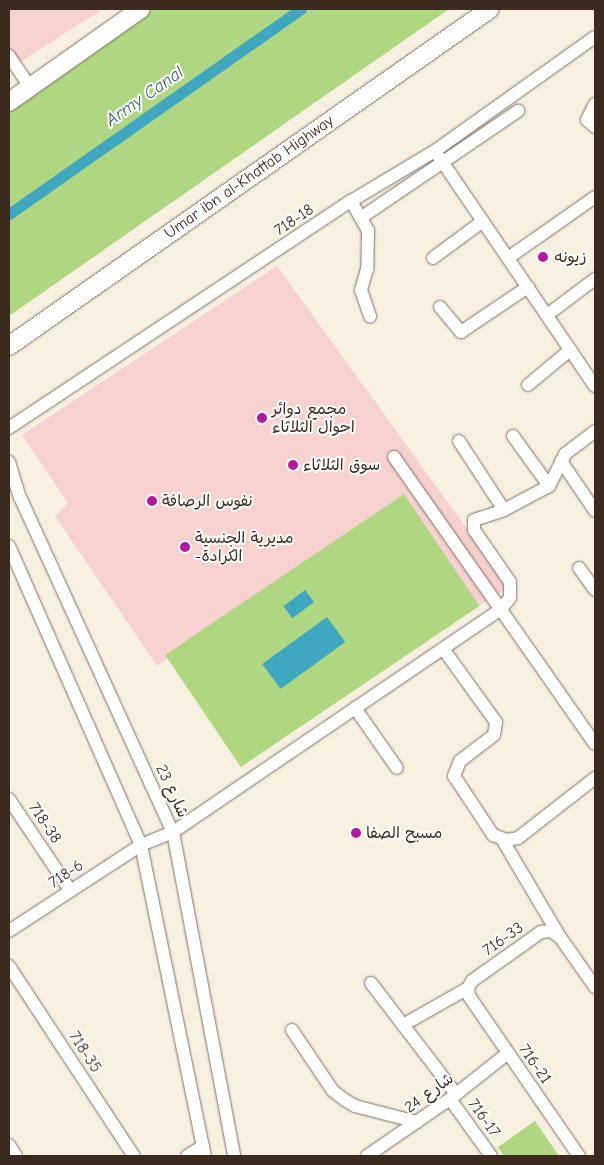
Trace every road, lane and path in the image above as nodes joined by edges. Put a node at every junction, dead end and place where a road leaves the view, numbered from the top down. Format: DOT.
graph roads {
  1 [pos="141,9"];
  2 [pos="490,9"];
  3 [pos="595,37"];
  4 [pos="9,56"];
  5 [pos="30,87"];
  6 [pos="9,102"];
  7 [pos="595,104"];
  8 [pos="518,111"];
  9 [pos="595,127"];
  10 [pos="435,151"];
  11 [pos="443,162"];
  12 [pos="595,197"];
  13 [pos="350,201"];
  14 [pos="362,217"];
  15 [pos="483,221"];
  16 [pos="433,258"];
  17 [pos="508,258"];
  18 [pos="595,279"];
  19 [pos="528,287"];
  20 [pos="440,307"];
  21 [pos="547,315"];
  22 [pos="370,316"];
  23 [pos="9,346"];
  24 [pos="570,350"];
  25 [pos="528,385"];
  26 [pos="595,386"];
  27 [pos="9,428"];
  28 [pos="595,431"];
  29 [pos="513,436"];
  30 [pos="459,441"];
  31 [pos="394,457"];
  32 [pos="9,462"];
  33 [pos="561,462"];
  34 [pos="549,486"];
  35 [pos="14,500"];
  36 [pos="504,510"];
  37 [pos="595,511"];
  38 [pos="9,546"];
  39 [pos="580,568"];
  40 [pos="595,590"];
  41 [pos="501,609"];
  42 [pos="444,650"];
  43 [pos="355,708"];
  44 [pos="595,744"];
  45 [pos="397,768"];
  46 [pos="595,778"];
  47 [pos="9,799"];
  48 [pos="173,832"];
  49 [pos="502,840"];
  50 [pos="141,844"];
  51 [pos="70,890"];
  52 [pos="9,931"];
  53 [pos="560,937"];
  54 [pos="9,966"];
  55 [pos="371,983"];
  56 [pos="595,987"];
  57 [pos="468,988"];
  58 [pos="403,1025"];
  59 [pos="292,1030"];
  60 [pos="508,1054"];
  61 [pos="453,1097"];
  62 [pos="417,1122"];
  63 [pos="9,1145"];
  64 [pos="205,1151"];
  65 [pos="16,1156"];
  66 [pos="134,1156"];
  67 [pos="187,1156"];
  68 [pos="234,1156"];
  69 [pos="367,1156"];
  70 [pos="491,1156"];
  71 [pos="579,1156"];
  1 -- 5 [label="highway"];
  2 -- 23 [label="highway, Umar ibn al-Khattab Highway"];
  3 -- 10 [label="street, 718-18"];
  4 -- 5 [label="street"];
  5 -- 6 [label="highway"];
  7 -- 9 [label="street"];
  8 -- 11 [label="street"];
  10 -- 11 [label="street"];
  10 -- 13 [label="street, 718-18"];
  11 -- 14 [label="street"];
  11 -- 15 [label="street"];
  12 -- 17 [label="street"];
  13 -- 14 [label="street"];
  13 -- 27 [label="street, 718-18"];
  14 -- 22 [label="street"];
  15 -- 16 [label="street"];
  15 -- 17 [label="street"];
  17 -- 19 [label="street"];
  18 -- 21 [label="street"];
  19 -- 20 [label="street"];
  19 -- 21 [label="street"];
  21 -- 24 [label="street"];
  24 -- 25 [label="street"];
  24 -- 26 [label="street"];
  28 -- 33 [label="street"];
  29 -- 34 [label="street"];
  30 -- 36 [label="street"];
  31 -- 41 [label="street"];
  32 -- 35 [label="street, شارع 23"];
  33 -- 34 [label="street"];
  33 -- 37 [label="street"];
  34 -- 36 [label="street"];
  35 -- 48 [label="street, شارع 23"];
  36 -- 41 [label="street"];
  38 -- 50 [label="street"];
  39 -- 40 [label="street"];
  41 -- 42 [label="street, 718-6"];
  41 -- 44 [label="street"];
  42 -- 43 [label="street, 718-6"];
  42 -- 49 [label="street"];
  43 -- 45 [label="street"];
  43 -- 48 [label="street, 718-6"];
  46 -- 49 [label="street"];
  47 -- 51 [label="street, 718-38"];
  48 -- 50 [label="street, 718-6"];
  48 -- 68 [label="street, شارع 23"];
  49 -- 53 [label="street"];
  50 -- 51 [label="street, 718-6"];
  50 -- 64 [label="street"];
  51 -- 52 [label="street, 718-6"];
  53 -- 56 [label="street"];
  53 -- 57 [label="street, 716-33"];
  54 -- 66 [label="street, 718-35"];
  55 -- 58 [label="street, 716-17"];
  57 -- 58 [label="street, 716-33"];
  57 -- 60 [label="street, 716-21"];
  58 -- 61 [label="street, 716-17"];
  59 -- 62 [label="street"];
  60 -- 61 [label="street, شارع 24"];
  60 -- 71 [label="street, 716-21"];
  61 -- 62 [label="street, شارع 24"];
  61 -- 70 [label="street, 716-17"];
  62 -- 69 [label="street, شارع 24"];
  63 -- 65 [label="street"];
  64 -- 67 [label="street"];
}
